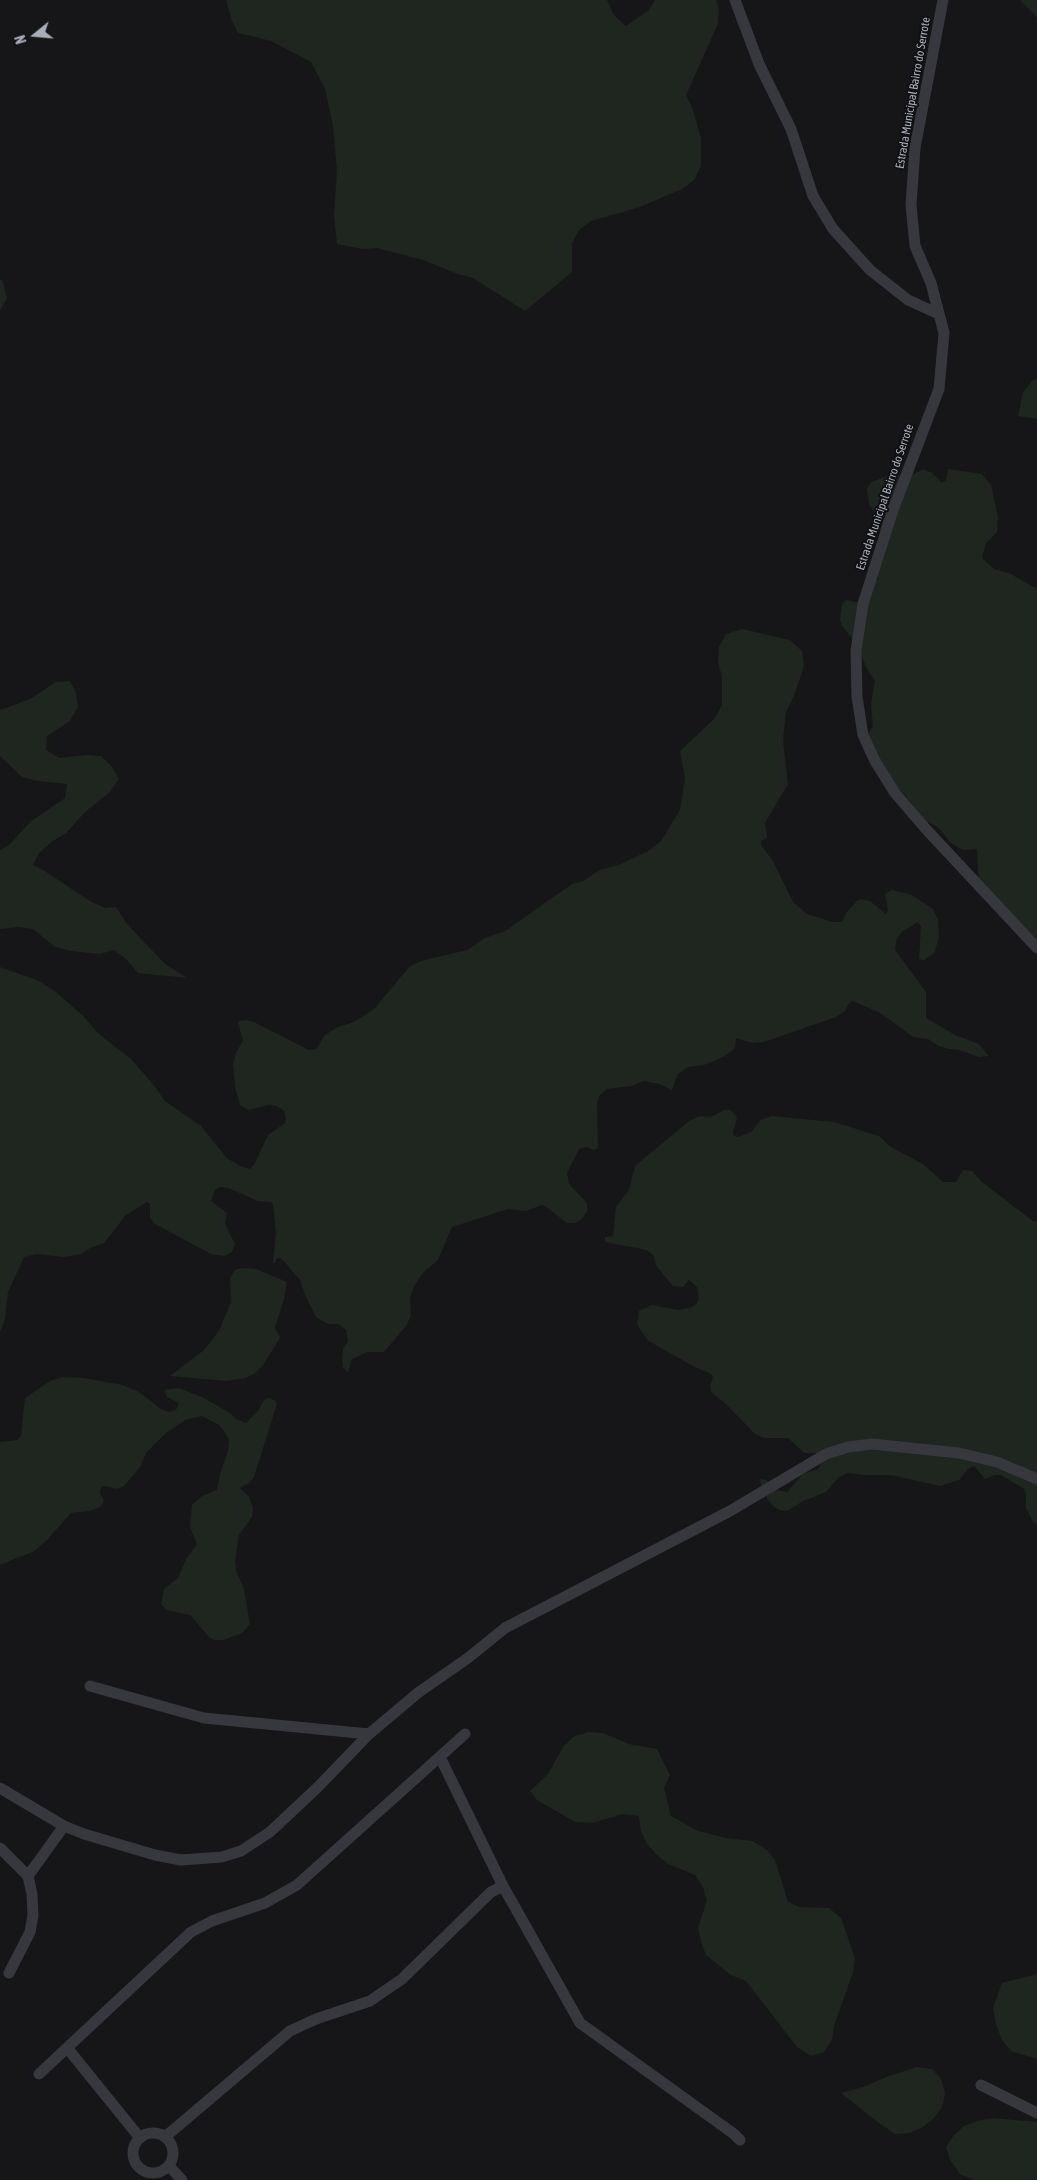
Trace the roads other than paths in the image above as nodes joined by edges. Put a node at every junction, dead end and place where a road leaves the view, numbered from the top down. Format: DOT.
graph roads {
  1 [pos="735,0"];
  2 [pos="943,0"];
  3 [pos="939,314"];
  4 [pos="1037,948"];
  5 [pos="1037,1479"];
  6 [pos="90,1686"];
  7 [pos="369,1734"];
  8 [pos="465,1734"];
  9 [pos="440,1757"];
  10 [pos="0,1788"];
  11 [pos="64,1826"];
  12 [pos="0,1848"];
  13 [pos="28,1876"];
  14 [pos="503,1886"];
  15 [pos="9,1973"];
  16 [pos="68,2049"];
  17 [pos="40,2074"];
  18 [pos="981,2085"];
  19 [pos="1037,2113"];
  20 [pos="140,2138"];
  21 [pos="165,2138"];
  22 [pos="740,2140"];
  23 [pos="166,2172"];
  24 [pos="182,2180"];
  1 -- 3 [label="street"];
  2 -- 3 [label="street, Estrada Municipal Bairro do Serrote"];
  3 -- 4 [label="street, Estrada Municipal Bairro do Serrote"];
  5 -- 7 [label="street"];
  6 -- 7 [label="street"];
  7 -- 11 [label="street"];
  8 -- 9 [label="street"];
  9 -- 14 [label="street"];
  9 -- 16 [label="street"];
  10 -- 11 [label="street"];
  11 -- 13 [label="street"];
  12 -- 13 [label="street"];
  13 -- 15 [label="street"];
  14 -- 21 [label="street"];
  14 -- 22 [label="street"];
  16 -- 17 [label="street"];
  16 -- 20 [label="street"];
  18 -- 19 [label="street"];
  20 -- 21 [label="street"];
  20 -- 23 [label="street"];
  21 -- 23 [label="street"];
  23 -- 24 [label="street"];
}
